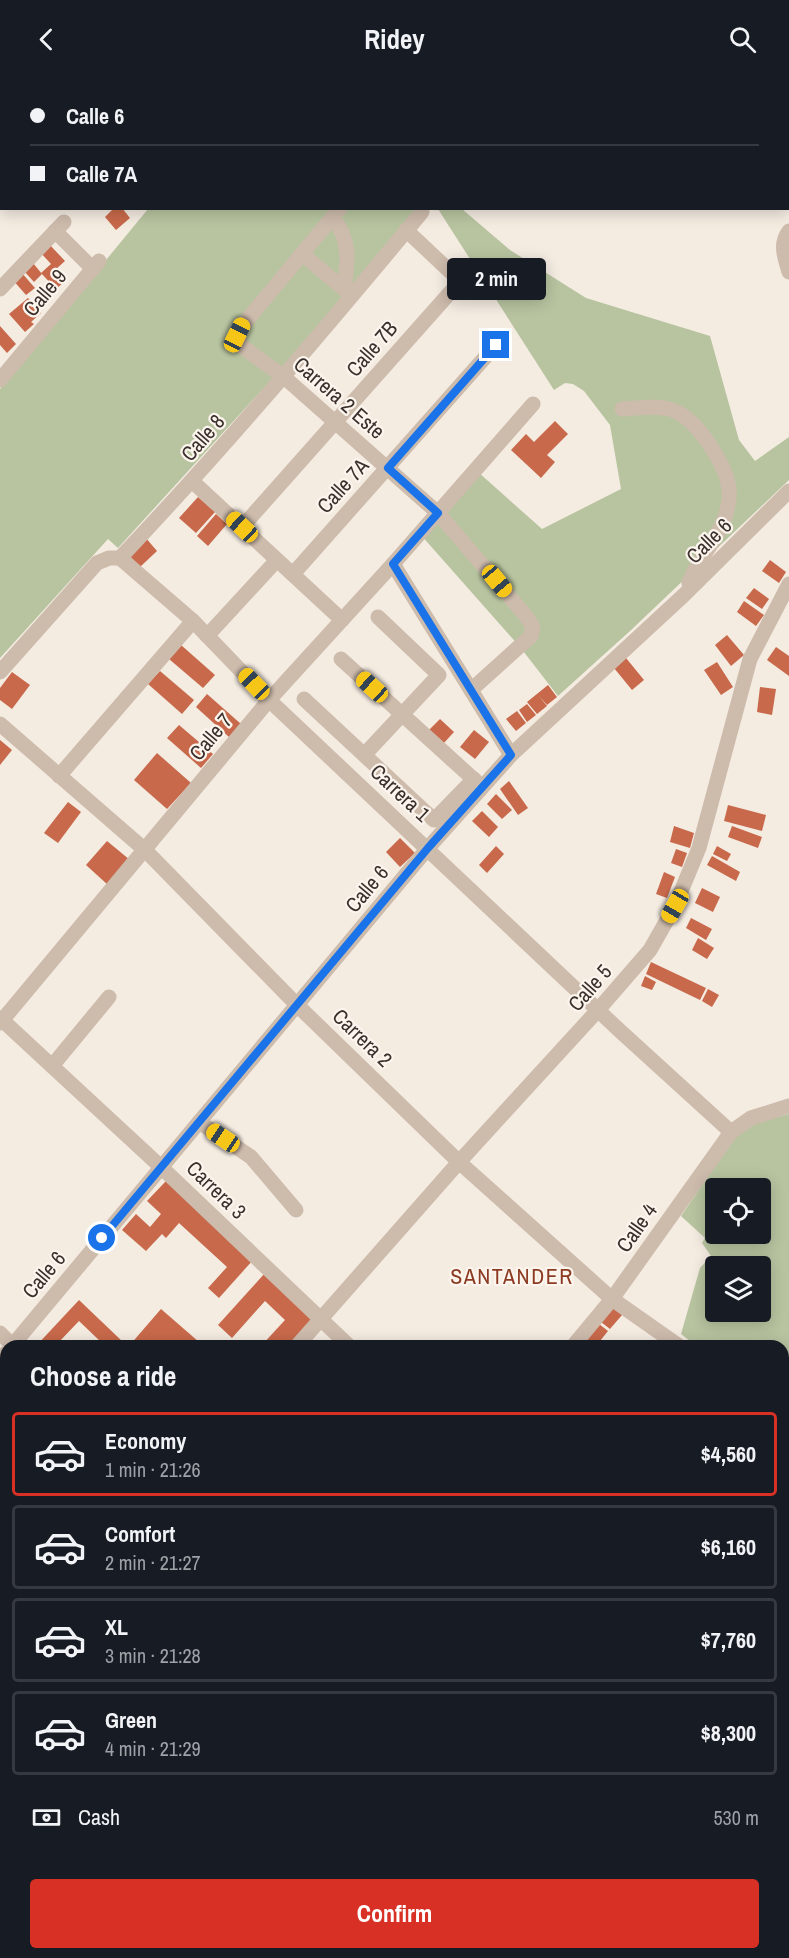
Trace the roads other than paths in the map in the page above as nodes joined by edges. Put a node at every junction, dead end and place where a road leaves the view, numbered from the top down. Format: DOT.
graph roads {
  1 [pos="422,212"];
  2 [pos="337,213"];
  3 [pos="406,230"];
  4 [pos="789,231"];
  5 [pos="302,254"];
  6 [pos="789,272"];
  7 [pos="0,289"];
  8 [pos="348,292"];
  9 [pos="496,345"];
  10 [pos="284,377"];
  11 [pos="0,380"];
  12 [pos="533,404"];
  13 [pos="622,409"];
  14 [pos="336,423"];
  15 [pos="388,468"];
  16 [pos="192,482"];
  17 [pos="789,491"];
  18 [pos="438,513"];
  19 [pos="242,527"];
  20 [pos="120,558"];
  21 [pos="277,560"];
  22 [pos="393,564"];
  23 [pos="293,574"];
  24 [pos="789,584"];
  25 [pos="685,594"];
  26 [pos="378,617"];
  27 [pos="342,620"];
  28 [pos="193,621"];
  29 [pos="207,636"];
  30 [pos="341,659"];
  31 [pos="0,672"];
  32 [pos="471,690"];
  33 [pos="304,699"];
  34 [pos="269,700"];
  35 [pos="403,715"];
  36 [pos="0,724"];
  37 [pos="365,754"];
  38 [pos="511,755"];
  39 [pos="59,776"];
  40 [pos="478,783"];
  41 [pos="428,848"];
  42 [pos="145,850"];
  43 [pos="109,997"];
  44 [pos="297,1005"];
  45 [pos="598,1010"];
  46 [pos="1,1020"];
  47 [pos="52,1066"];
  48 [pos="789,1106"];
  49 [pos="199,1122"];
  50 [pos="731,1131"];
  51 [pos="459,1162"];
  52 [pos="162,1167"];
  53 [pos="296,1210"];
  54 [pos="612,1299"];
  55 [pos="321,1319"];
  56 [pos="17,1340"];
  57 [pos="302,1340"];
  58 [pos="343,1340"];
  59 [pos="578,1340"];
  60 [pos="670,1340"];
  1 -- 3 [label="street, Calle 8"];
  2 -- 5 [label="street"];
  2 -- 8 [label="street"];
  3 -- 8 [label="street, Calle 8"];
  3 -- 14 [label="street, Calle 7B"];
  4 -- 6 [label="street"];
  5 -- 8 [label="street"];
  5 -- 10 [label="street, Carrera 2 Este"];
  7 -- 11 [label="street, Calle 9"];
  8 -- 10 [label="street, Calle 8"];
  9 -- 15 [label="street, Calle 7A"];
  10 -- 14 [label="street, Carrera 2 Este"];
  10 -- 16 [label="street, Calle 8"];
  12 -- 18 [label="street, Calle 7"];
  13 -- 25 [label="street"];
  14 -- 15 [label="street, Carrera 2 Este"];
  14 -- 19 [label="street, Calle 7B"];
  15 -- 18 [label="street, Carrera 2 Este"];
  15 -- 23 [label="street, Calle 7A"];
  16 -- 19 [label="street"];
  16 -- 20 [label="street, Calle 8"];
  17 -- 25 [label="street, Calle 6"];
  18 -- 22 [label="street, Calle 7"];
  18 -- 32 [label="street, Carrera 2 Este"];
  19 -- 21 [label="street"];
  20 -- 28 [label="street, Carrera 1"];
  20 -- 31 [label="street, Calle 8"];
  21 -- 23 [label="street"];
  21 -- 29 [label="street"];
  22 -- 27 [label="street, Calle 7"];
  22 -- 32 [label="street"];
  23 -- 27 [label="street"];
  24 -- 45 [label="street, Calle 5"];
  25 -- 38 [label="street, Calle 6"];
  26 -- 35 [label="street"];
  27 -- 34 [label="street, Calle 7"];
  28 -- 29 [label="street, Carrera 1"];
  28 -- 39 [label="street"];
  29 -- 34 [label="street, Carrera 1"];
  30 -- 35 [label="street"];
  32 -- 38 [label="street"];
  33 -- 37 [label="street"];
  34 -- 41 [label="street, Carrera 1"];
  34 -- 42 [label="street, Calle 7"];
  35 -- 37 [label="street"];
  35 -- 40 [label="street"];
  36 -- 39 [label="street, Carrera 2"];
  37 -- 40 [label="street"];
  38 -- 40 [label="street, Calle 6"];
  39 -- 42 [label="street, Carrera 2"];
  40 -- 41 [label="street, Calle 6"];
  41 -- 44 [label="street, Calle 6"];
  41 -- 45 [label="street, Carrera 1"];
  42 -- 44 [label="street, Carrera 2"];
  42 -- 46 [label="street, Calle 7"];
  43 -- 47 [label="street"];
  44 -- 49 [label="street, Calle 6"];
  44 -- 51 [label="street, Carrera 2"];
  45 -- 50 [label="street, Carrera 1"];
  45 -- 51 [label="street, Calle 5"];
  46 -- 47 [label="street, Carrera 3"];
  47 -- 52 [label="street, Carrera 3"];
  48 -- 50 [label="street"];
  49 -- 52 [label="street, Calle 6"];
  49 -- 53 [label="street"];
  50 -- 54 [label="street, Calle 4"];
  51 -- 54 [label="street, Carrera 2"];
  51 -- 55 [label="street, Calle 5"];
  52 -- 55 [label="street, Carrera 3"];
  52 -- 56 [label="street, Calle 6"];
  54 -- 59 [label="street, Calle 4"];
  54 -- 60 [label="street, Carrera 2"];
  55 -- 57 [label="street, Calle 5"];
  55 -- 58 [label="street, Carrera 3"];
}
